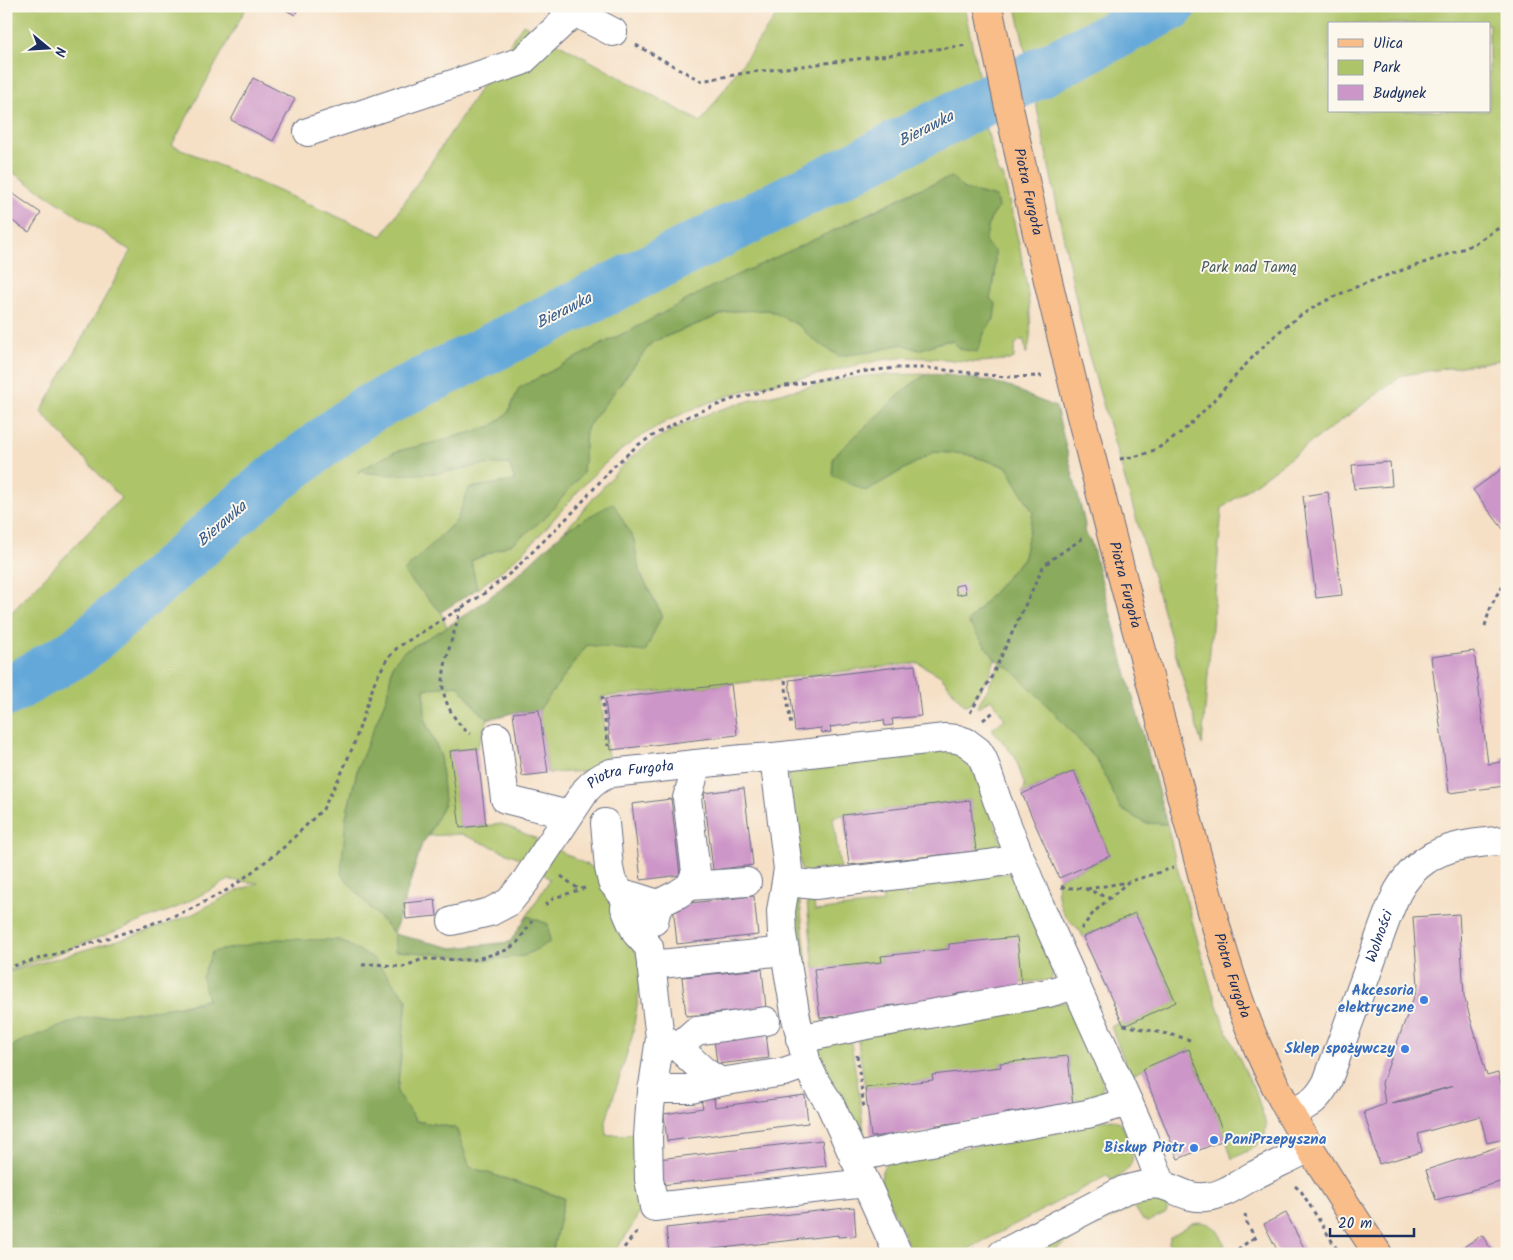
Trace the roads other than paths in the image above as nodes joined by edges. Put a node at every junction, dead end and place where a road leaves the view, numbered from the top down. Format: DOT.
graph roads {
  1 [pos="988,6"];
  2 [pos="569,9"];
  3 [pos="613,32"];
  4 [pos="308,132"];
  5 [pos="498,744"];
  6 [pos="774,757"];
  7 [pos="696,764"];
  8 [pos="569,815"];
  9 [pos="605,823"];
  10 [pos="1507,840"];
  11 [pos="1019,855"];
  12 [pos="747,882"];
  13 [pos="786,882"];
  14 [pos="690,886"];
  15 [pos="627,900"];
  16 [pos="658,904"];
  17 [pos="452,921"];
  18 [pos="785,950"];
  19 [pos="650,956"];
  20 [pos="1075,985"];
  21 [pos="766,1021"];
  22 [pos="669,1043"];
  23 [pos="804,1051"];
  24 [pos="720,1082"];
  25 [pos="652,1089"];
  26 [pos="1128,1102"];
  27 [pos="1291,1114"];
  28 [pos="1309,1148"];
  29 [pos="862,1156"];
  30 [pos="866,1183"];
  31 [pos="1162,1185"];
  32 [pos="898,1254"];
  33 [pos="1002,1254"];
  34 [pos="1378,1254"];
  1 -- 27 [label="main road, Piotra Furgoła"];
  2 -- 3 [label="street"];
  2 -- 4 [label="street"];
  5 -- 8 [label="street"];
  6 -- 7 [label="street, Piotra Furgoła"];
  6 -- 11 [label="street, Piotra Furgoła"];
  6 -- 13 [label="street"];
  7 -- 8 [label="street, Piotra Furgoła"];
  7 -- 14 [label="street"];
  8 -- 17 [label="street, Piotra Furgoła"];
  9 -- 15 [label="street"];
  10 -- 27 [label="street, Wolności"];
  11 -- 13 [label="street"];
  11 -- 20 [label="street, Piotra Furgoła"];
  12 -- 14 [label="street"];
  13 -- 18 [label="street"];
  14 -- 16 [label="street"];
  15 -- 16 [label="street"];
  15 -- 19 [label="street"];
  16 -- 19 [label="street"];
  18 -- 19 [label="street"];
  18 -- 23 [label="street"];
  19 -- 22 [label="street"];
  20 -- 23 [label="street"];
  20 -- 26 [label="street, Piotra Furgoła"];
  21 -- 22 [label="street"];
  22 -- 24 [label="street"];
  22 -- 25 [label="street"];
  23 -- 24 [label="street"];
  23 -- 29 [label="street"];
  24 -- 25 [label="street"];
  25 -- 30 [label="street"];
  26 -- 29 [label="street"];
  26 -- 31 [label="street, Piotra Furgoła"];
  27 -- 28 [label="main road, Piotra Furgoła"];
  28 -- 31 [label="street"];
  28 -- 34 [label="main road, Piotra Furgoła"];
  29 -- 30 [label="street"];
  30 -- 32 [label="street"];
  31 -- 33 [label="street"];
}
